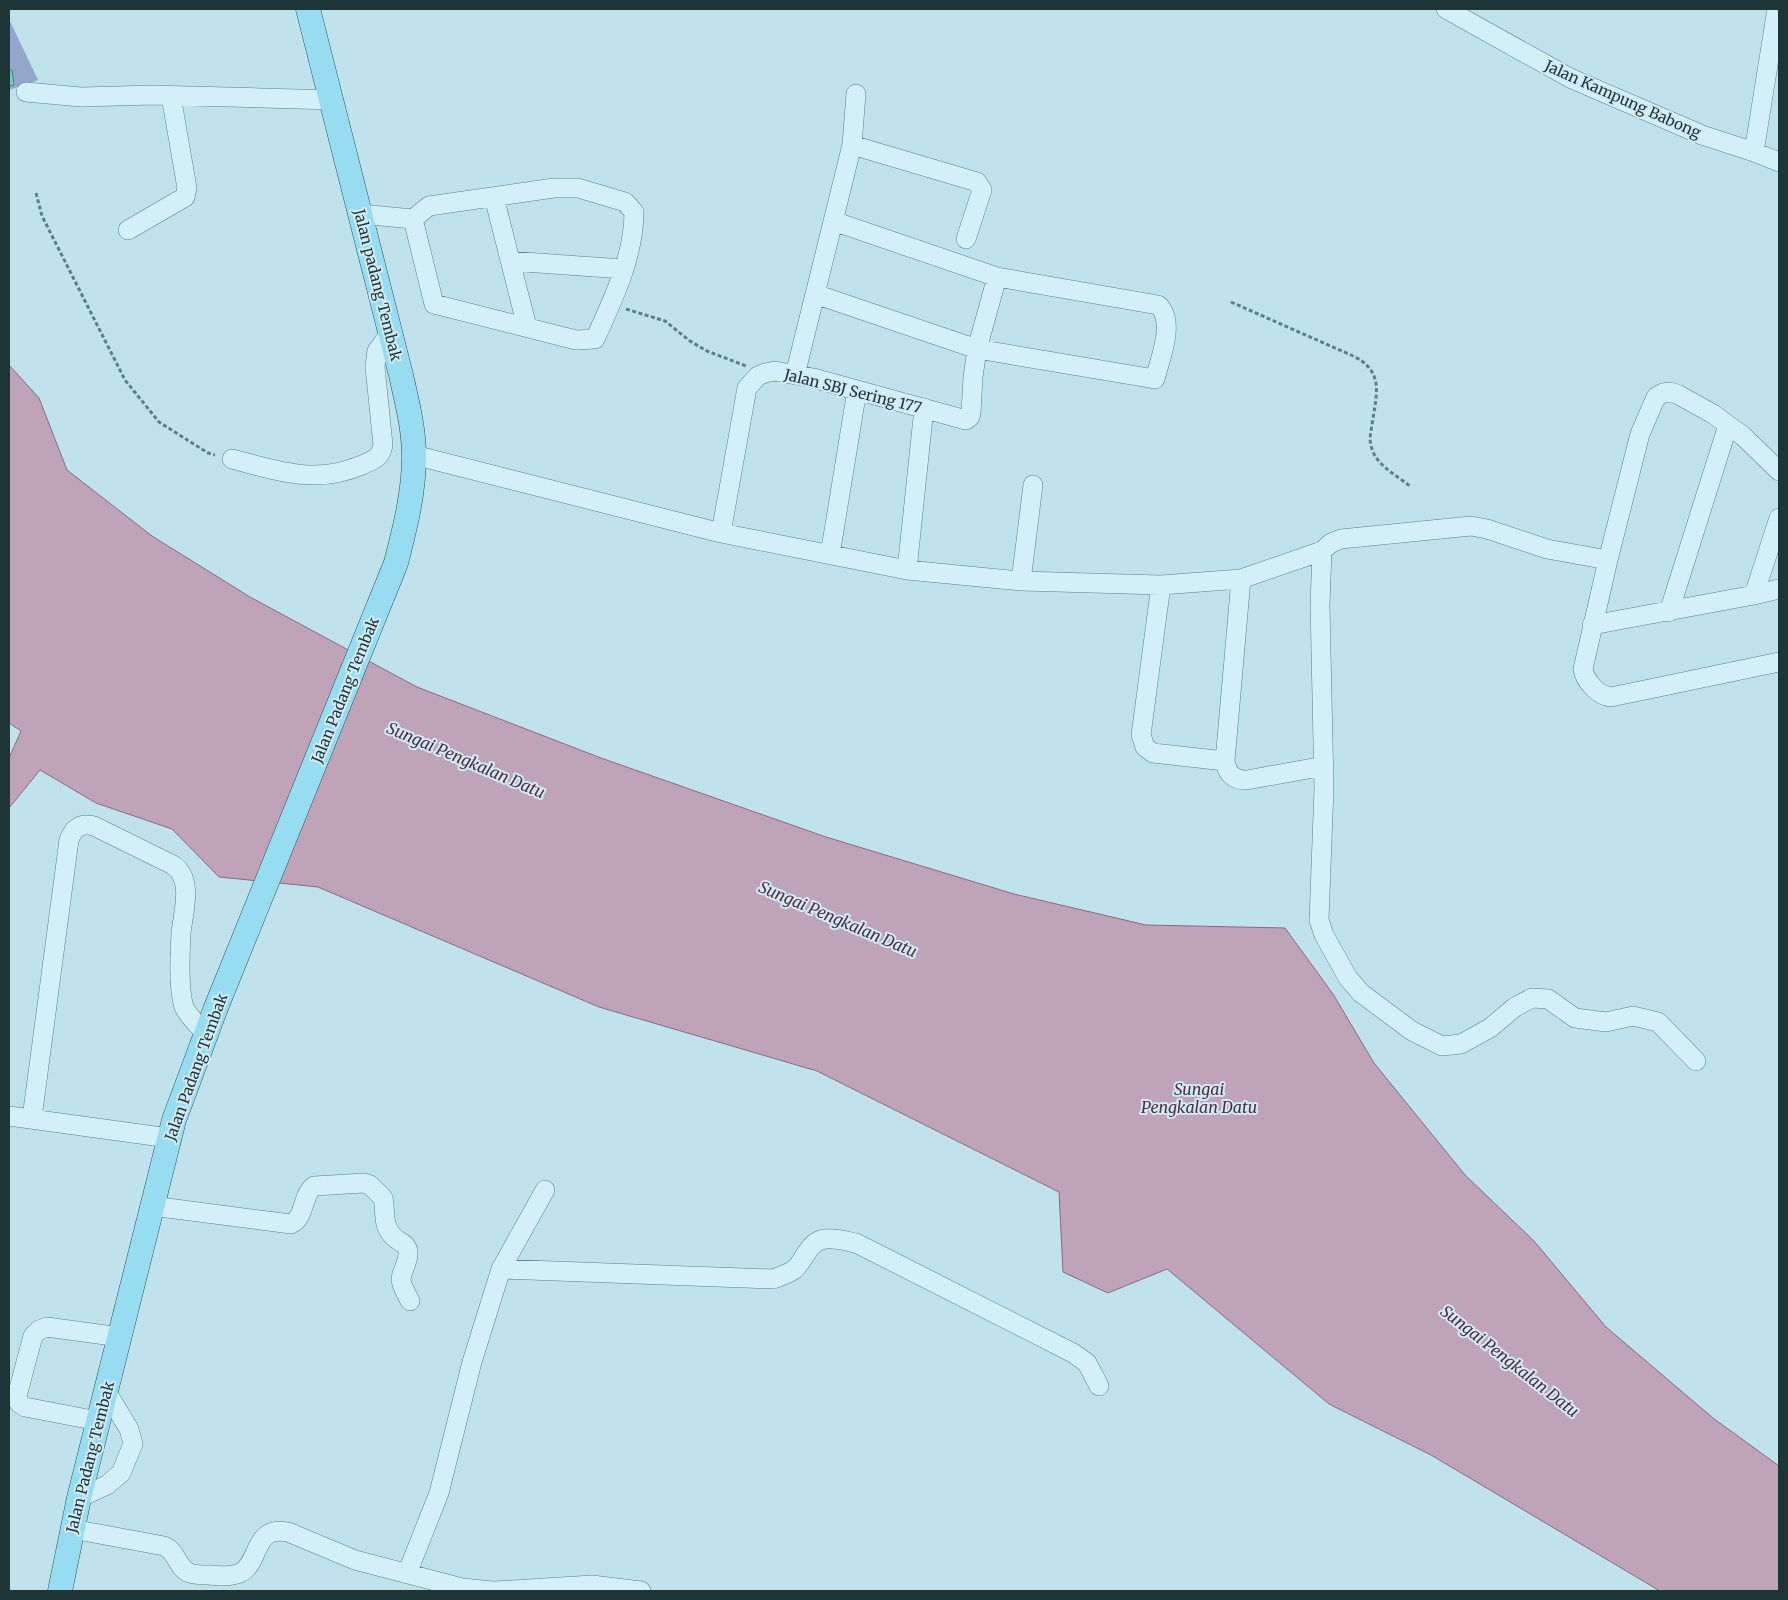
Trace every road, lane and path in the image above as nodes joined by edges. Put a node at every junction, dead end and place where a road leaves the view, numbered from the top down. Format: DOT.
graph roads {
  1 [pos="308,9"];
  2 [pos="1446,9"];
  3 [pos="1778,9"];
  4 [pos="26,92"];
  5 [pos="856,94"];
  6 [pos="171,96"];
  7 [pos="332,100"];
  8 [pos="852,144"];
  9 [pos="1754,152"];
  10 [pos="1779,162"];
  11 [pos="36,193"];
  12 [pos="494,197"];
  13 [pos="360,214"];
  14 [pos="413,219"];
  15 [pos="833,222"];
  16 [pos="128,230"];
  17 [pos="966,239"];
  18 [pos="510,261"];
  19 [pos="623,268"];
  20 [pos="997,277"];
  21 [pos="815,294"];
  22 [pos="1231,302"];
  23 [pos="611,304"];
  24 [pos="527,327"];
  25 [pos="391,332"];
  26 [pos="977,349"];
  27 [pos="765,373"];
  28 [pos="795,375"];
  29 [pos="856,390"];
  30 [pos="924,408"];
  31 [pos="1728,425"];
  32 [pos="414,455"];
  33 [pos="232,459"];
  34 [pos="1779,471"];
  35 [pos="1033,485"];
  36 [pos="1410,486"];
  37 [pos="1779,518"];
  38 [pos="721,532"];
  39 [pos="1322,551"];
  40 [pos="830,555"];
  41 [pos="1608,560"];
  42 [pos="396,563"];
  43 [pos="907,570"];
  44 [pos="1241,579"];
  45 [pos="1020,581"];
  46 [pos="1161,585"];
  47 [pos="1779,589"];
  48 [pos="1754,595"];
  49 [pos="1669,612"];
  50 [pos="1592,625"];
  51 [pos="1779,662"];
  52 [pos="1225,761"];
  53 [pos="1324,766"];
  54 [pos="206,1034"];
  55 [pos="1696,1061"];
  56 [pos="9,1116"];
  57 [pos="32,1118"];
  58 [pos="169,1138"];
  59 [pos="545,1190"];
  60 [pos="152,1206"];
  61 [pos="501,1269"];
  62 [pos="410,1301"];
  63 [pos="120,1337"];
  64 [pos="1099,1386"];
  65 [pos="106,1391"];
  66 [pos="98,1422"];
  67 [pos="79,1498"];
  68 [pos="72,1529"];
  69 [pos="407,1574"];
  70 [pos="60,1591"];
  71 [pos="494,1591"];
  72 [pos="641,1591"];
  1 -- 7 [label="main road, Jalan padang Tembak"];
  2 -- 9 [label="street, Jalan Kampung Babong"];
  3 -- 9 [label="street"];
  4 -- 6 [label="street"];
  5 -- 8 [label="street"];
  6 -- 7 [label="street"];
  6 -- 16 [label="street"];
  7 -- 13 [label="main road, Jalan padang Tembak"];
  8 -- 15 [label="street"];
  8 -- 17 [label="street"];
  9 -- 10 [label="street, Jalan Kampung Babong"];
  11 -- 33 [label="path"];
  12 -- 14 [label="street"];
  12 -- 18 [label="street"];
  12 -- 19 [label="street"];
  13 -- 14 [label="street"];
  13 -- 25 [label="main road, Jalan padang Tembak"];
  14 -- 24 [label="street"];
  15 -- 20 [label="street"];
  15 -- 21 [label="street"];
  18 -- 19 [label="street"];
  18 -- 24 [label="street"];
  19 -- 23 [label="street"];
  20 -- 26 [label="street"];
  20 -- 26 [label="street"];
  21 -- 26 [label="street"];
  21 -- 28 [label="street"];
  22 -- 36 [label="path"];
  23 -- 24 [label="street"];
  23 -- 27 [label="path"];
  25 -- 32 [label="main road, Jalan padang Tembak"];
  25 -- 33 [label="street"];
  26 -- 30 [label="street, Jalan SBJ Sering 177"];
  27 -- 28 [label="street, Jalan SBJ Sering 177"];
  27 -- 38 [label="street, Jalan SBJ Sering 177"];
  28 -- 29 [label="street, Jalan SBJ Sering 177"];
  29 -- 30 [label="street, Jalan SBJ Sering 177"];
  29 -- 40 [label="street"];
  30 -- 43 [label="street"];
  31 -- 34 [label="street"];
  31 -- 41 [label="street"];
  31 -- 49 [label="street"];
  32 -- 38 [label="street"];
  32 -- 42 [label="main road, Jalan padang Tembak"];
  35 -- 45 [label="street"];
  37 -- 48 [label="street"];
  38 -- 40 [label="street"];
  39 -- 41 [label="street"];
  39 -- 44 [label="street"];
  39 -- 53 [label="street"];
  40 -- 43 [label="street"];
  41 -- 50 [label="street"];
  42 -- 54 [label="main road, Jalan Padang Tembak"];
  43 -- 45 [label="street"];
  44 -- 46 [label="street"];
  44 -- 52 [label="street"];
  45 -- 46 [label="street"];
  46 -- 52 [label="street"];
  47 -- 48 [label="street"];
  48 -- 49 [label="street"];
  49 -- 50 [label="street"];
  50 -- 51 [label="street"];
  52 -- 53 [label="street"];
  53 -- 55 [label="street"];
  54 -- 57 [label="street"];
  54 -- 58 [label="main road, Jalan Padang Tembak"];
  56 -- 57 [label="street"];
  57 -- 58 [label="street"];
  58 -- 60 [label="main road, Jalan Padang Tembak"];
  59 -- 61 [label="street"];
  60 -- 62 [label="street"];
  60 -- 63 [label="main road, Jalan Padang Tembak"];
  61 -- 64 [label="street"];
  61 -- 69 [label="street"];
  63 -- 65 [label="main road, Jalan Padang Tembak"];
  63 -- 66 [label="street"];
  65 -- 66 [label="main road, Jalan Padang Tembak"];
  65 -- 67 [label="street"];
  66 -- 67 [label="main road, Jalan Padang Tembak"];
  67 -- 68 [label="main road, Jalan Padang Tembak"];
  68 -- 69 [label="street"];
  68 -- 70 [label="main road, Jalan Padang Tembak"];
  69 -- 71 [label="street"];
  71 -- 72 [label="street"];
}
